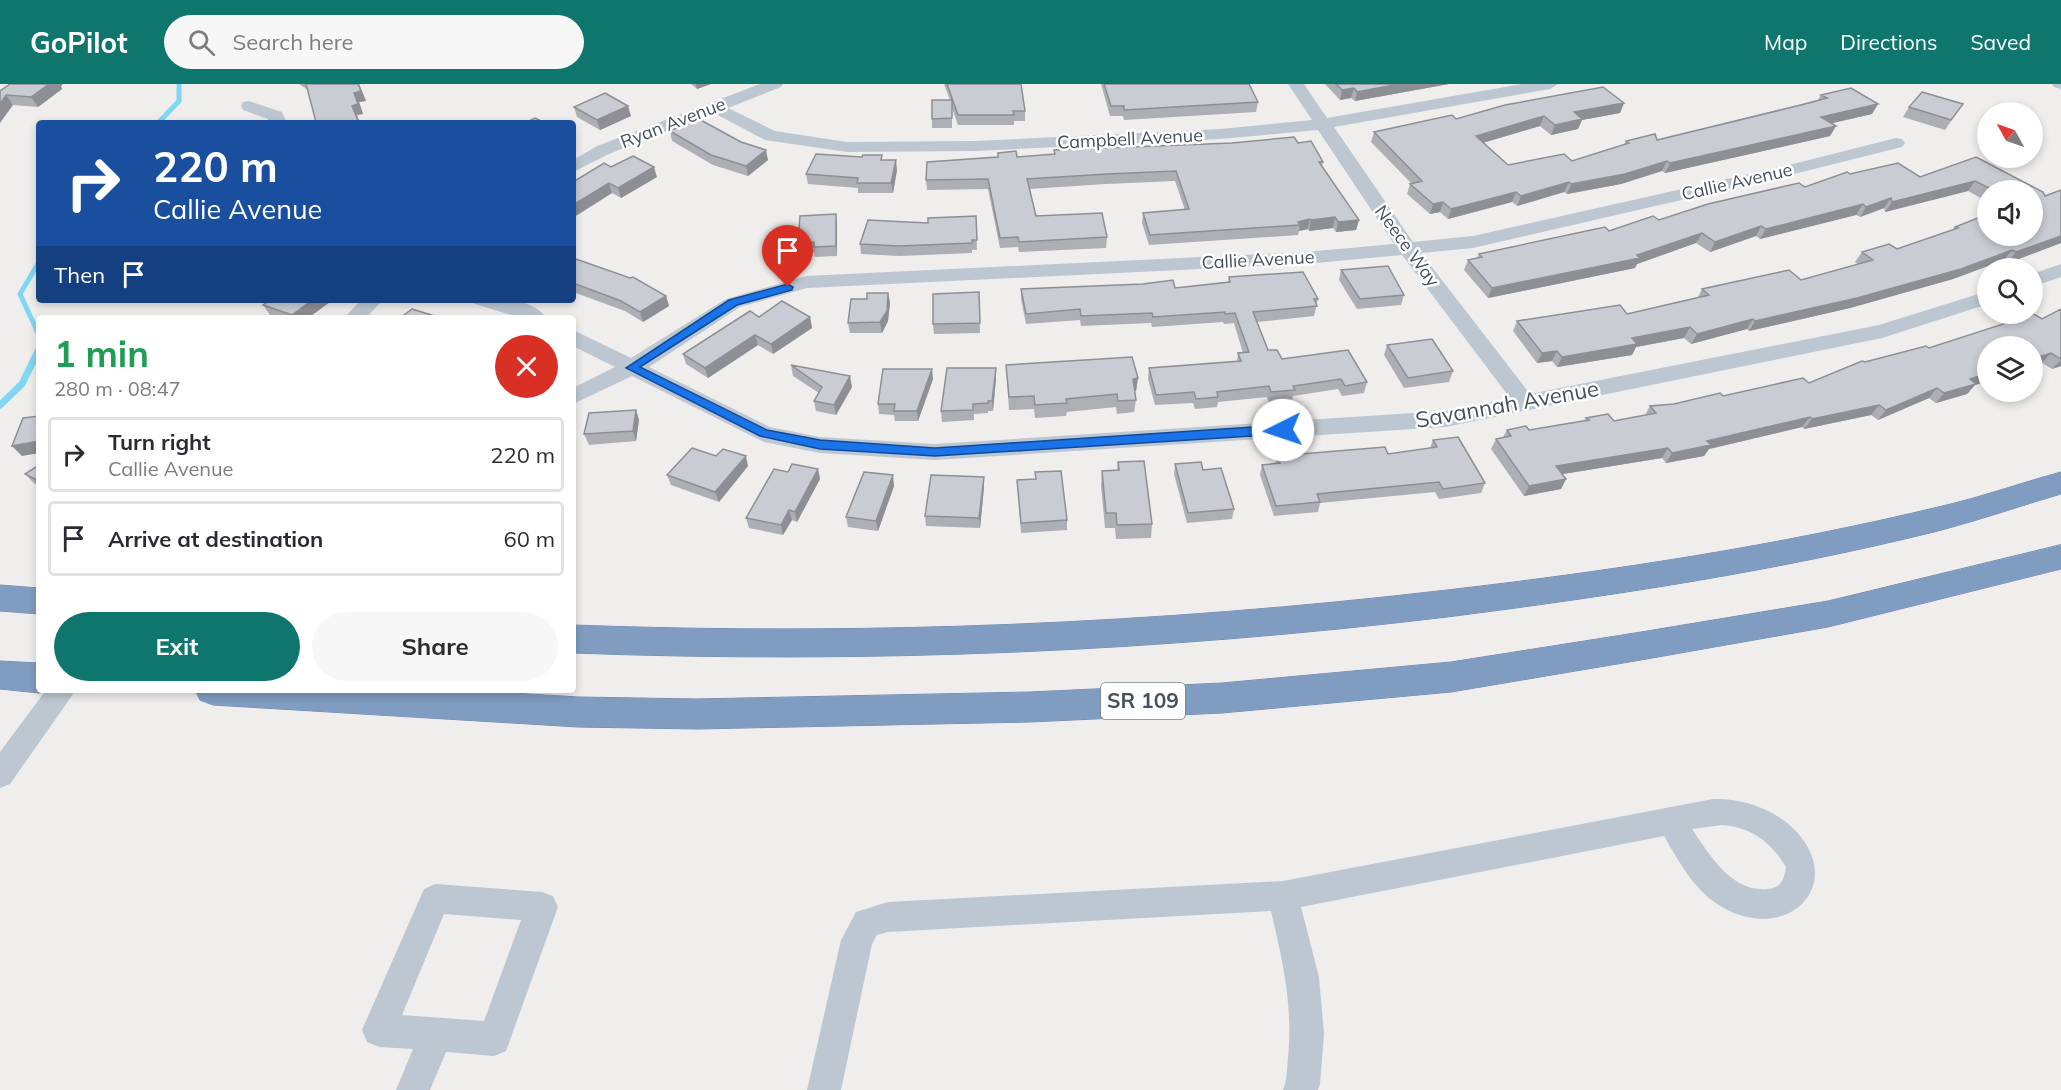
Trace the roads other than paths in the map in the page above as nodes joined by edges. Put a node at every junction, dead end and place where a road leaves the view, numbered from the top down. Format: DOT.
graph roads {
  1 [pos="775,84"];
  2 [pos="1296,84"];
  3 [pos="1550,84"];
  4 [pos="249,106"];
  5 [pos="714,107"];
  6 [pos="277,120"];
  7 [pos="1322,124"];
  8 [pos="1896,143"];
  9 [pos="576,165"];
  10 [pos="1407,248"];
  11 [pos="2061,270"];
  12 [pos="2043,277"];
  13 [pos="1977,301"];
  14 [pos="370,303"];
  15 [pos="390,303"];
  16 [pos="494,303"];
  17 [pos="357,315"];
  18 [pos="378,315"];
  19 [pos="531,315"];
  20 [pos="576,339"];
  21 [pos="631,368"];
  22 [pos="576,396"];
  23 [pos="1525,403"];
  24 [pos="2061,483"];
  25 [pos="2061,557"];
  26 [pos="0,598"];
  27 [pos="36,601"];
  28 [pos="576,639"];
  29 [pos="0,675"];
  30 [pos="36,678"];
  31 [pos="60,693"];
  32 [pos="261,693"];
  33 [pos="0,775"];
  34 [pos="1671,821"];
  35 [pos="1282,896"];
  36 [pos="437,1034"];
  37 [pos="413,1090"];
  38 [pos="824,1090"];
  39 [pos="1300,1090"];
  1 -- 5 [label="street, Ryan Avenue"];
  2 -- 7 [label="street, Neece Way"];
  3 -- 7 [label="street, Campbell Avenue"];
  4 -- 6 [label="street"];
  5 -- 7 [label="street, Campbell Avenue"];
  5 -- 9 [label="street, Ryan Avenue"];
  7 -- 10 [label="street, Neece Way"];
  8 -- 10 [label="street, Callie Avenue"];
  10 -- 21 [label="street, Callie Avenue"];
  10 -- 23 [label="street, Neece Way"];
  11 -- 12 [label="street"];
  13 -- 23 [label="street, Savannah Avenue"];
  14 -- 17 [label="street"];
  15 -- 18 [label="street"];
  16 -- 19 [label="street"];
  20 -- 21 [label="street, Savannah Avenue"];
  21 -- 22 [label="street, Callie Avenue"];
  21 -- 23 [label="street, Savannah Avenue"];
  24 -- 28 [label="highway"];
  25 -- 32 [label="highway, SR 109"];
  26 -- 27 [label="highway"];
  29 -- 30 [label="highway"];
  31 -- 33 [label="street"];
  34 -- 35 [label="street"];
  35 -- 38 [label="street"];
  35 -- 39 [label="street"];
  36 -- 36 [label="street"];
  36 -- 37 [label="street"];
}
